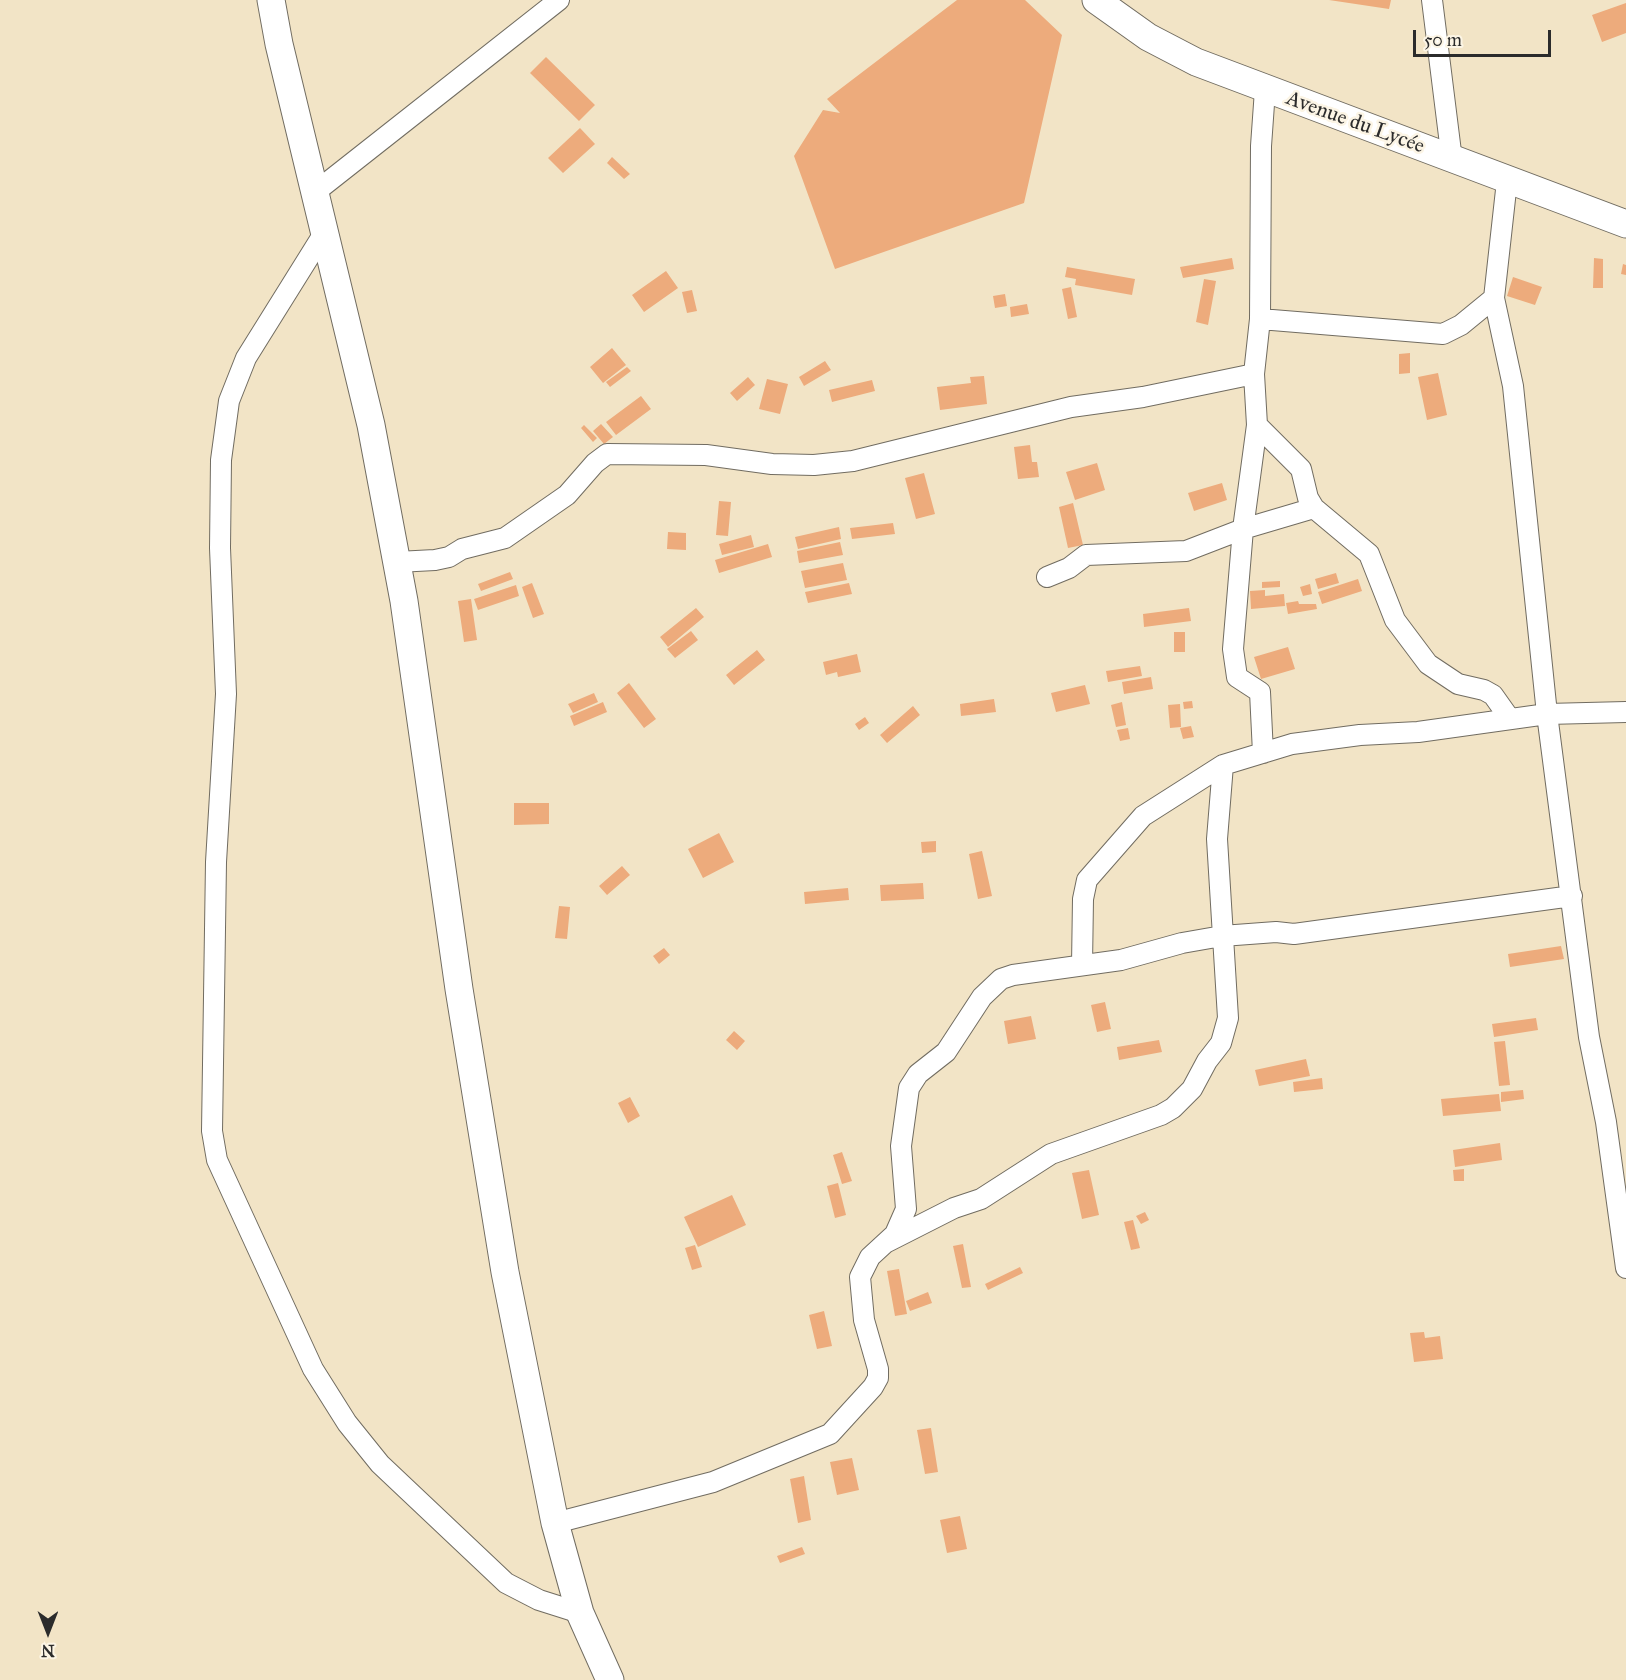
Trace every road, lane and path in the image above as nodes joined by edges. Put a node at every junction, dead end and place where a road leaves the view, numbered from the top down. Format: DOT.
graph roads {
  1 [pos="271,0"];
  2 [pos="559,0"];
  3 [pos="1096,0"];
  4 [pos="1432,0"];
  5 [pos="1265,90"];
  6 [pos="1452,160"];
  7 [pos="1507,181"];
  8 [pos="314,193"];
  9 [pos="1626,224"];
  10 [pos="324,232"];
  11 [pos="1494,298"];
  12 [pos="1260,319"];
  13 [pos="1254,374"];
  14 [pos="1257,424"];
  15 [pos="1314,508"];
  16 [pos="1243,529"];
  17 [pos="397,561"];
  18 [pos="1047,577"];
  19 [pos="1626,712"];
  20 [pos="1547,714"];
  21 [pos="1510,719"];
  22 [pos="1263,753"];
  23 [pos="1223,765"];
  24 [pos="1572,896"];
  25 [pos="1222,936"];
  26 [pos="1082,965"];
  27 [pos="887,1242"];
  28 [pos="1626,1268"];
  29 [pos="555,1523"];
  30 [pos="580,1613"];
  31 [pos="610,1680"];
  1 -- 8 [label="main road"];
  2 -- 8 [label="street"];
  3 -- 5 [label="main road, Avenue du Lycée"];
  4 -- 6 [label="street"];
  5 -- 6 [label="main road, Avenue du Lycée"];
  5 -- 12 [label="street"];
  6 -- 7 [label="main road, Avenue du Lycée"];
  7 -- 9 [label="main road, Avenue du Lycée"];
  7 -- 11 [label="street"];
  8 -- 10 [label="main road"];
  10 -- 17 [label="main road"];
  10 -- 30 [label="street"];
  11 -- 12 [label="street"];
  11 -- 20 [label="street"];
  12 -- 13 [label="street"];
  13 -- 14 [label="street"];
  13 -- 17 [label="street"];
  14 -- 15 [label="street"];
  14 -- 16 [label="street"];
  15 -- 16 [label="street"];
  15 -- 21 [label="street"];
  16 -- 18 [label="street"];
  16 -- 22 [label="street"];
  17 -- 29 [label="main road"];
  19 -- 20 [label="street"];
  20 -- 21 [label="street"];
  20 -- 24 [label="street"];
  21 -- 22 [label="street"];
  22 -- 23 [label="street"];
  23 -- 25 [label="street"];
  23 -- 26 [label="street"];
  24 -- 25 [label="street"];
  24 -- 28 [label="street"];
  25 -- 26 [label="street"];
  25 -- 27 [label="street"];
  26 -- 27 [label="street"];
  27 -- 29 [label="street"];
  29 -- 30 [label="main road"];
  30 -- 31 [label="main road"];
}
